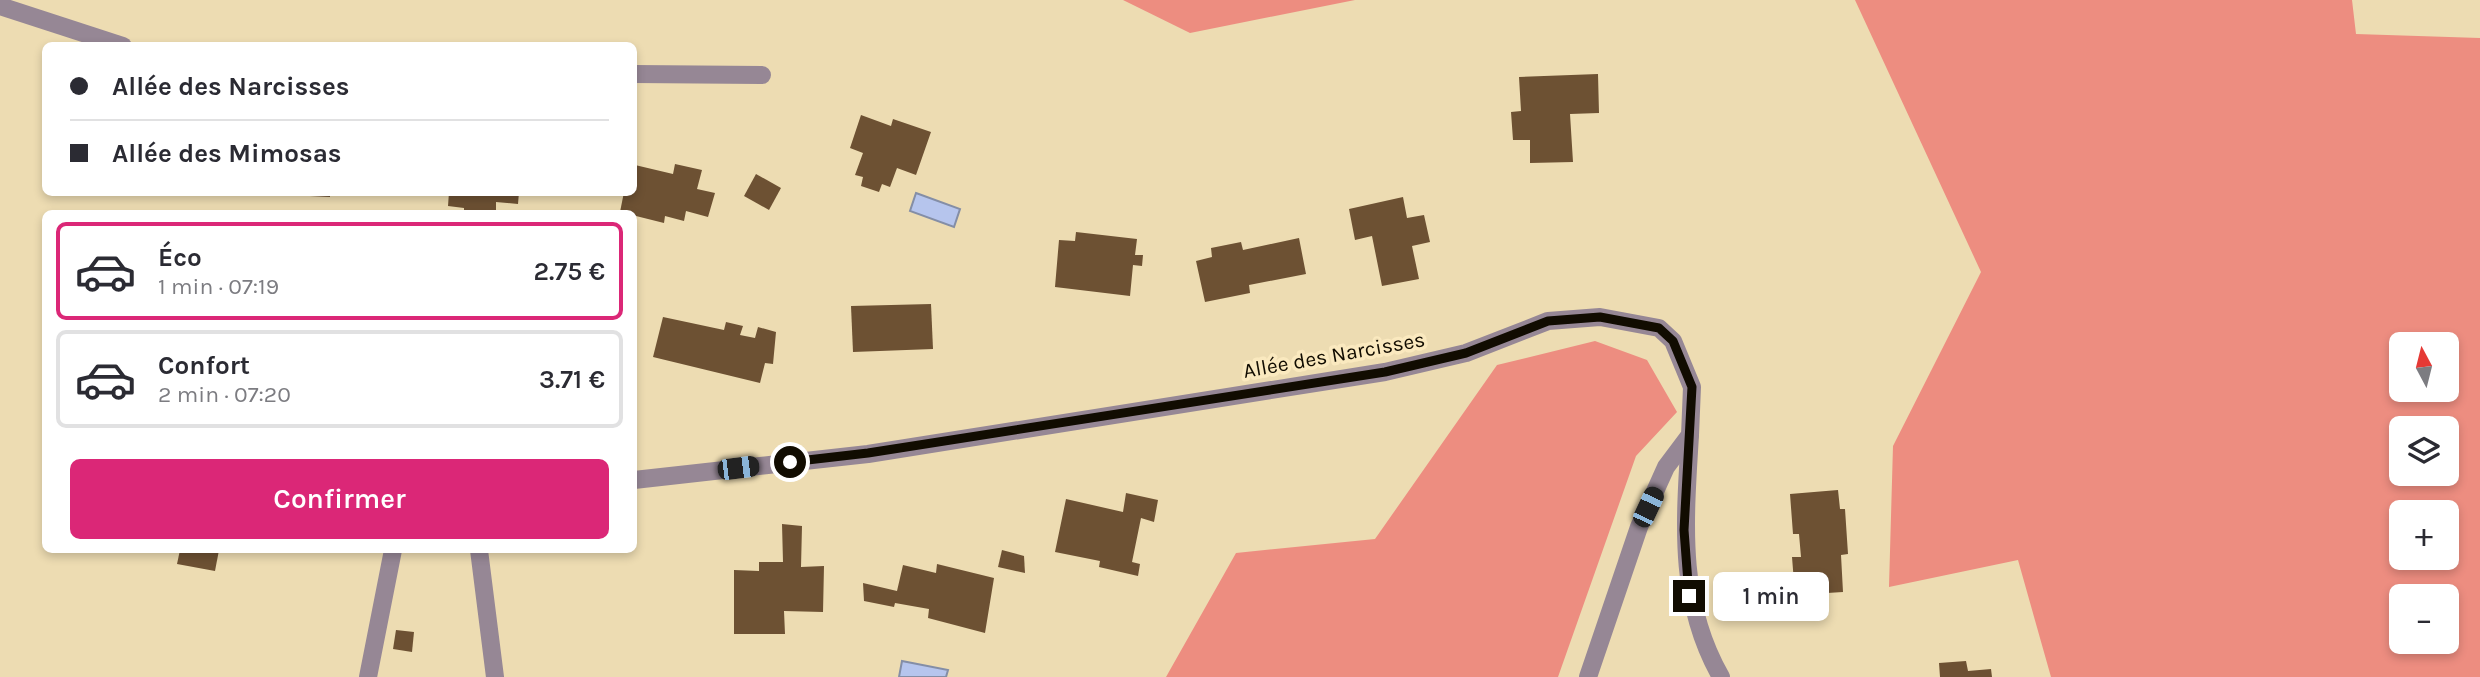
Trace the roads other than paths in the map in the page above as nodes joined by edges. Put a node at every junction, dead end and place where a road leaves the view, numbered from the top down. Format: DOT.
graph roads {
  1 [pos="0,6"];
  2 [pos="111,42"];
  3 [pos="637,74"];
  4 [pos="762,75"];
  5 [pos="1690,435"];
  6 [pos="637,480"];
  7 [pos="392,553"];
  8 [pos="479,553"];
  9 [pos="368,677"];
  10 [pos="495,677"];
  11 [pos="1588,677"];
  12 [pos="1721,677"];
  1 -- 2 [label="street"];
  3 -- 4 [label="street"];
  5 -- 6 [label="street, Allée des Narcisses"];
  5 -- 11 [label="street"];
  5 -- 12 [label="street, Allée des Narcisses"];
  7 -- 9 [label="street"];
  8 -- 10 [label="street"];
}
